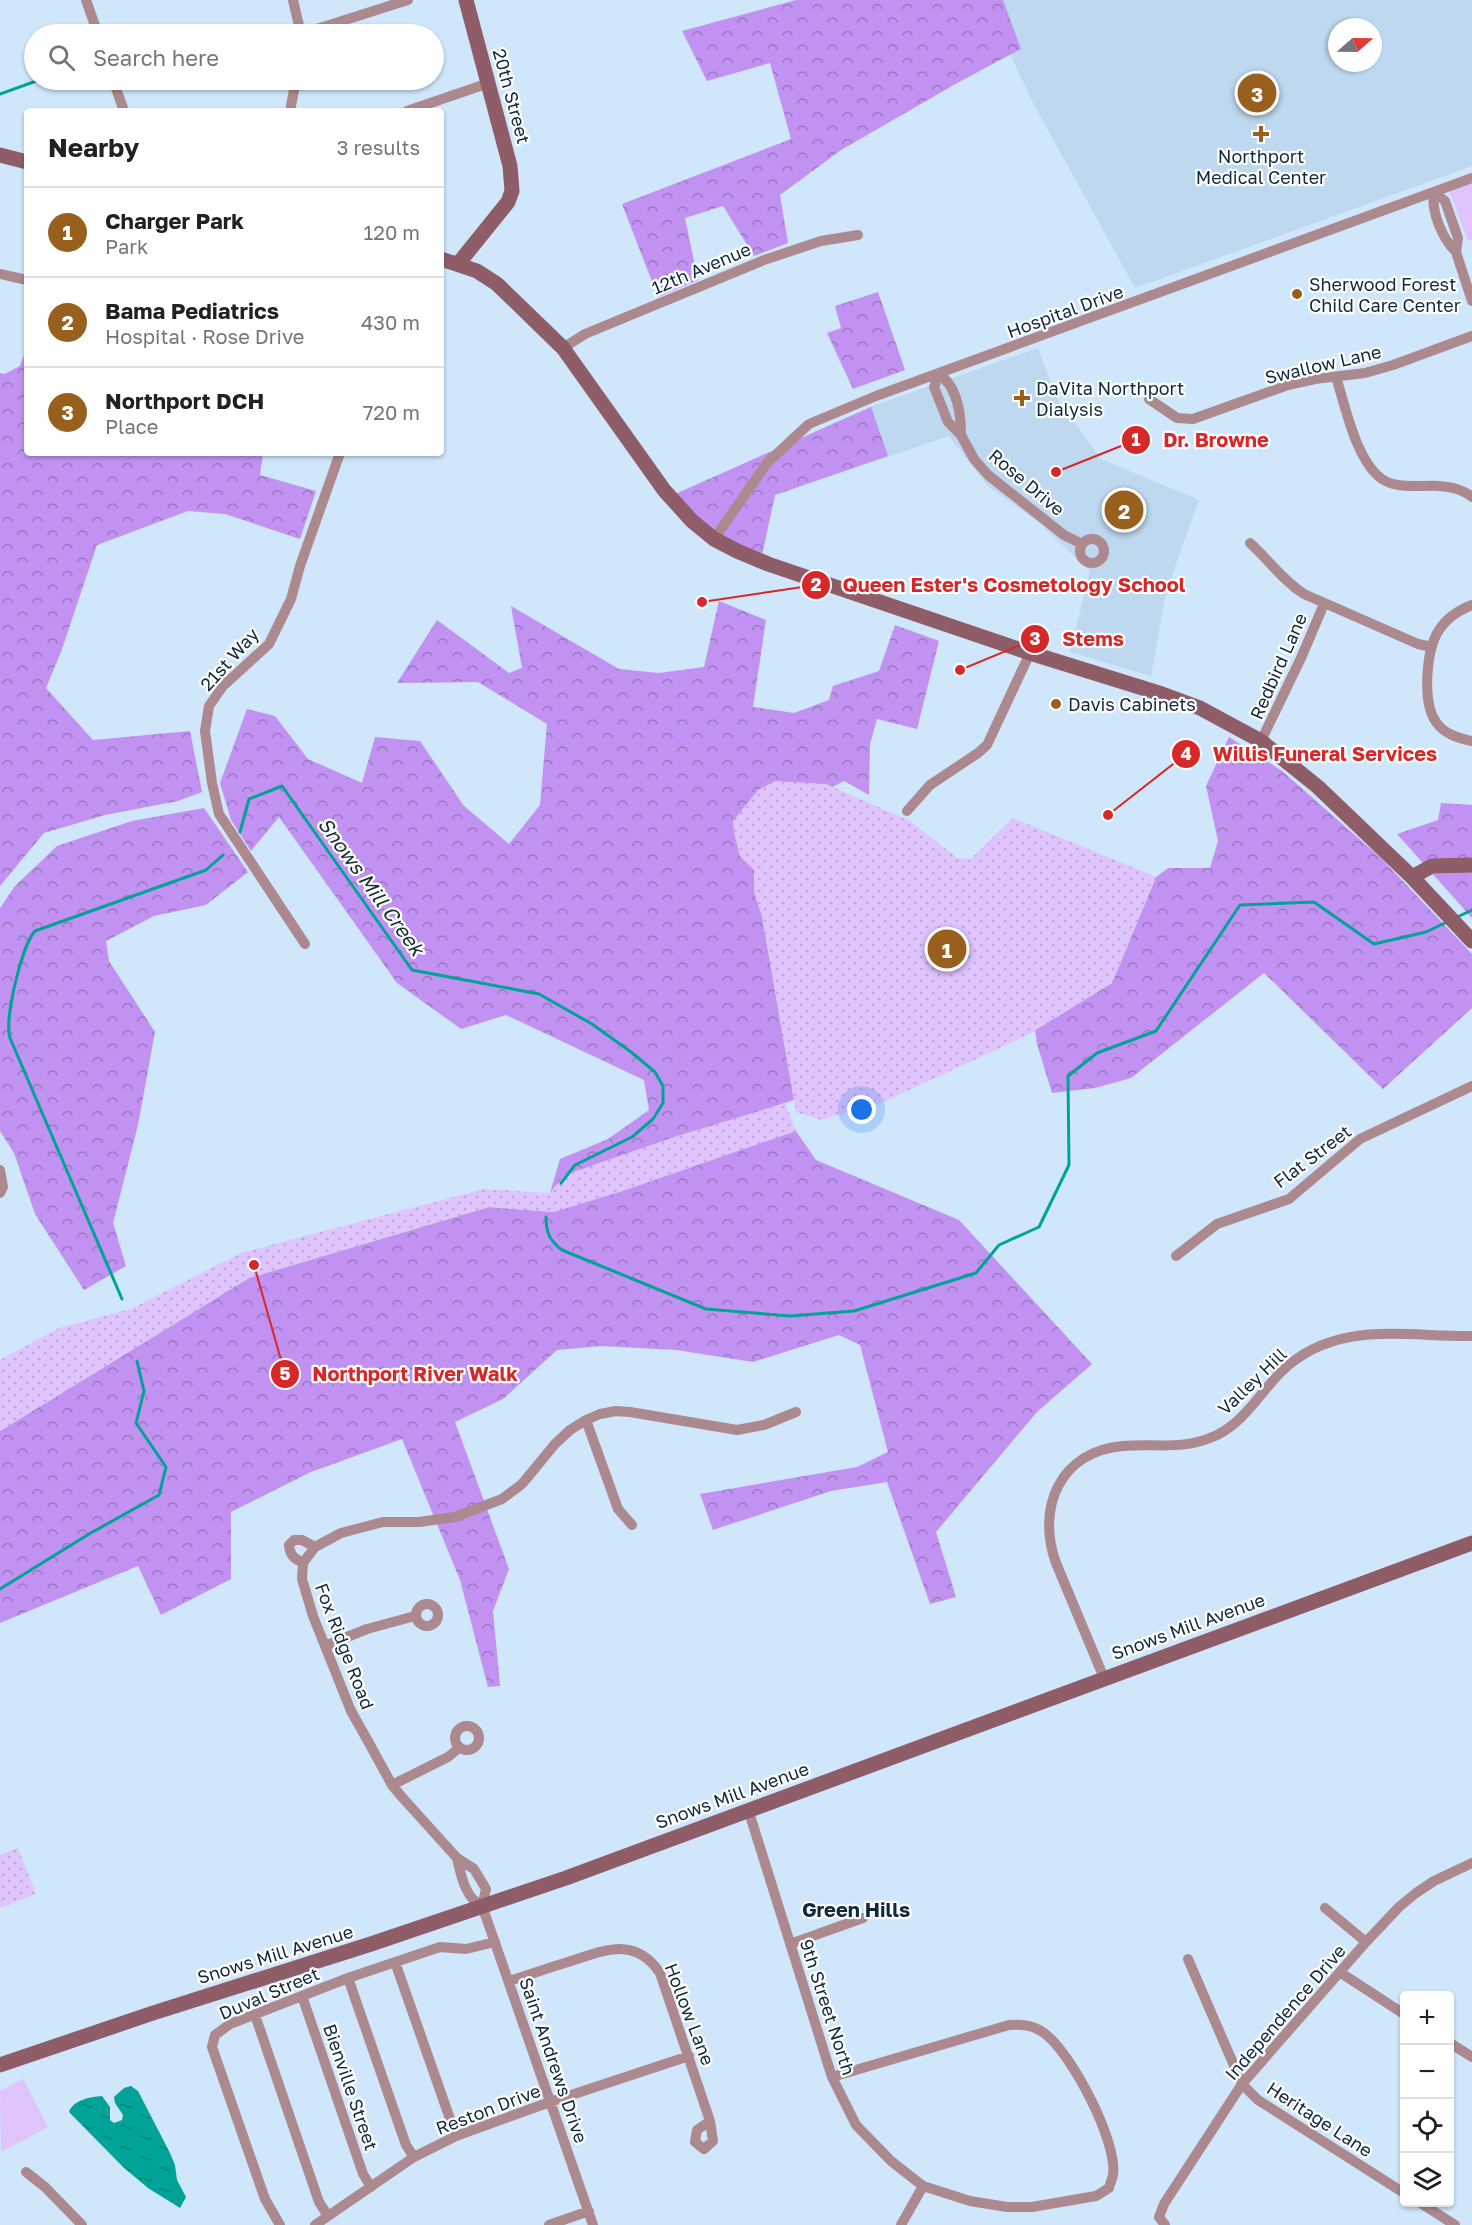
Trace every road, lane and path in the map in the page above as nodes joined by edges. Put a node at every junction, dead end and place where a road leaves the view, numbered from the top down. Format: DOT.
graph roads {
  1 [pos="86,0"];
  2 [pos="293,0"];
  3 [pos="408,0"];
  4 [pos="466,0"];
  5 [pos="94,24"];
  6 [pos="299,24"];
  7 [pos="332,24"];
  8 [pos="489,83"];
  9 [pos="117,90"];
  10 [pos="294,90"];
  11 [pos="123,108"];
  12 [pos="291,108"];
  13 [pos="416,108"];
  14 [pos="0,155"];
  15 [pos="24,161"];
  16 [pos="1472,178"];
  17 [pos="1434,192"];
  18 [pos="858,235"];
  19 [pos="444,260"];
  20 [pos="458,264"];
  21 [pos="0,274"];
  22 [pos="24,279"];
  23 [pos="1472,302"];
  24 [pos="1472,336"];
  25 [pos="563,348"];
  26 [pos="939,374"];
  27 [pos="1336,377"];
  28 [pos="1149,399"];
  29 [pos="961,435"];
  30 [pos="339,456"];
  31 [pos="1472,497"];
  32 [pos="714,539"];
  33 [pos="1250,543"];
  34 [pos="1082,544"];
  35 [pos="1324,604"];
  36 [pos="1472,605"];
  37 [pos="1432,647"];
  38 [pos="1030,653"];
  39 [pos="1261,741"];
  40 [pos="1472,741"];
  41 [pos="907,811"];
  42 [pos="1385,851"];
  43 [pos="1472,865"];
  44 [pos="1432,866"];
  45 [pos="1412,877"];
  46 [pos="1472,941"];
  47 [pos="305,944"];
  48 [pos="1472,1086"];
  49 [pos="0,1170"];
  50 [pos="0,1193"];
  51 [pos="1176,1256"];
  52 [pos="1472,1336"];
  53 [pos="796,1413"];
  54 [pos="586,1420"];
  55 [pos="632,1525"];
  56 [pos="1472,1543"];
  57 [pos="315,1547"];
  58 [pos="303,1563"];
  59 [pos="415,1616"];
  60 [pos="325,1646"];
  61 [pos="1104,1678"];
  62 [pos="459,1748"];
  63 [pos="392,1785"];
  64 [pos="748,1809"];
  65 [pos="457,1858"];
  66 [pos="1472,1863"];
  67 [pos="482,1906"];
  68 [pos="1325,1908"];
  69 [pos="863,1918"];
  70 [pos="495,1942"];
  71 [pos="1366,1942"];
  72 [pos="790,1944"];
  73 [pos="1188,1959"];
  74 [pos="395,1962"];
  75 [pos="1341,1973"];
  76 [pos="348,1978"];
  77 [pos="509,1981"];
  78 [pos="302,1996"];
  79 [pos="1400,2011"];
  80 [pos="255,2015"];
  81 [pos="1452,2045"];
  82 [pos="689,2056"];
  83 [pos="1472,2057"];
  84 [pos="0,2065"];
  85 [pos="832,2077"];
  86 [pos="1242,2084"];
  87 [pos="550,2102"];
  88 [pos="710,2121"];
  89 [pos="456,2136"];
  90 [pos="414,2157"];
  91 [pos="26,2172"];
  92 [pos="923,2186"];
  93 [pos="371,2187"];
  94 [pos="1400,2190"];
  95 [pos="1426,2207"];
  96 [pos="589,2211"];
  97 [pos="328,2216"];
  98 [pos="1162,2221"];
  99 [pos="82,2225"];
  100 [pos="280,2225"];
  101 [pos="315,2225"];
  102 [pos="549,2225"];
  103 [pos="593,2225"];
  104 [pos="901,2225"];
  105 [pos="1455,2225"];
  1 -- 5 [label="street"];
  2 -- 6 [label="street"];
  3 -- 7 [label="street"];
  4 -- 8 [label="main road, 20th Street"];
  8 -- 13 [label="street"];
  8 -- 20 [label="main road, 20th Street"];
  9 -- 11 [label="street"];
  10 -- 12 [label="street"];
  14 -- 15 [label="main road"];
  16 -- 17 [label="street, Hospital Drive"];
  17 -- 23 [label="street"];
  17 -- 26 [label="street, Hospital Drive"];
  18 -- 25 [label="street, 12th Avenue"];
  19 -- 20 [label="main road"];
  20 -- 25 [label="main road"];
  21 -- 22 [label="street"];
  24 -- 27 [label="street, Swallow Lane"];
  25 -- 32 [label="main road"];
  26 -- 29 [label="street, Rose Drive"];
  26 -- 29 [label="street, Rose Drive"];
  26 -- 32 [label="street, Hospital Drive"];
  27 -- 28 [label="street, Swallow Lane"];
  27 -- 31 [label="street"];
  29 -- 34 [label="street, Rose Drive"];
  30 -- 47 [label="street, 21st Way"];
  32 -- 38 [label="main road"];
  33 -- 35 [label="street"];
  35 -- 37 [label="street"];
  35 -- 39 [label="street, Redbird Lane"];
  36 -- 37 [label="street"];
  37 -- 40 [label="street"];
  38 -- 39 [label="main road"];
  38 -- 41 [label="street"];
  39 -- 42 [label="main road"];
  42 -- 44 [label="main road"];
  42 -- 45 [label="main road"];
  43 -- 44 [label="main road"];
  44 -- 45 [label="main road"];
  45 -- 46 [label="main road"];
  48 -- 51 [label="street, Flat Street"];
  49 -- 50 [label="street"];
  52 -- 61 [label="street, Valley Hill"];
  53 -- 54 [label="street, Fox Ridge Road"];
  54 -- 55 [label="street"];
  54 -- 57 [label="street, Fox Ridge Road"];
  56 -- 61 [label="main road, Snows Mill Avenue"];
  57 -- 58 [label="street, Fox Ridge Road"];
  57 -- 58 [label="street"];
  58 -- 60 [label="street, Fox Ridge Road"];
  59 -- 60 [label="street"];
  60 -- 63 [label="street, Fox Ridge Road"];
  61 -- 64 [label="main road, Snows Mill Avenue"];
  62 -- 63 [label="street"];
  63 -- 65 [label="street, Fox Ridge Road"];
  64 -- 67 [label="main road, Snows Mill Avenue"];
  64 -- 72 [label="street, 9th Street North"];
  65 -- 67 [label="street, Fox Ridge Road"];
  65 -- 67 [label="street, Fox Ridge Road"];
  66 -- 71 [label="street, Independence Drive"];
  67 -- 70 [label="street, Saint Andrews Drive"];
  67 -- 84 [label="main road, Snows Mill Avenue"];
  68 -- 71 [label="street"];
  69 -- 72 [label="street"];
  70 -- 74 [label="street, Duval Street"];
  70 -- 77 [label="street, Saint Andrews Drive"];
  71 -- 75 [label="street, Independence Drive"];
  72 -- 85 [label="street, 9th Street North"];
  73 -- 86 [label="street, Heritage Lane"];
  74 -- 76 [label="street, Duval Street"];
  74 -- 89 [label="street"];
  75 -- 79 [label="street"];
  75 -- 86 [label="street, Independence Drive"];
  76 -- 78 [label="street, Duval Street"];
  76 -- 90 [label="street"];
  77 -- 82 [label="street, Hollow Lane"];
  77 -- 87 [label="street, Saint Andrews Drive"];
  78 -- 80 [label="street, Duval Street"];
  78 -- 93 [label="street, Bienville Street"];
  80 -- 97 [label="street"];
  80 -- 100 [label="street, Duval Street"];
  81 -- 83 [label="street"];
  82 -- 87 [label="street, Reston Drive"];
  82 -- 88 [label="street, Hollow Lane"];
  85 -- 92 [label="street, 9th Street North"];
  85 -- 92 [label="street"];
  86 -- 94 [label="street, Heritage Lane"];
  86 -- 98 [label="street, Independence Drive"];
  87 -- 89 [label="street, Reston Drive"];
  87 -- 96 [label="street, Saint Andrews Drive"];
  89 -- 90 [label="street, Reston Drive"];
  90 -- 93 [label="street, Reston Drive"];
  91 -- 99 [label="street"];
  92 -- 104 [label="street"];
  93 -- 97 [label="street, Reston Drive"];
  95 -- 105 [label="street"];
  96 -- 102 [label="street"];
  96 -- 103 [label="street, Saint Andrews Drive"];
  97 -- 101 [label="street, Reston Drive"];
}
